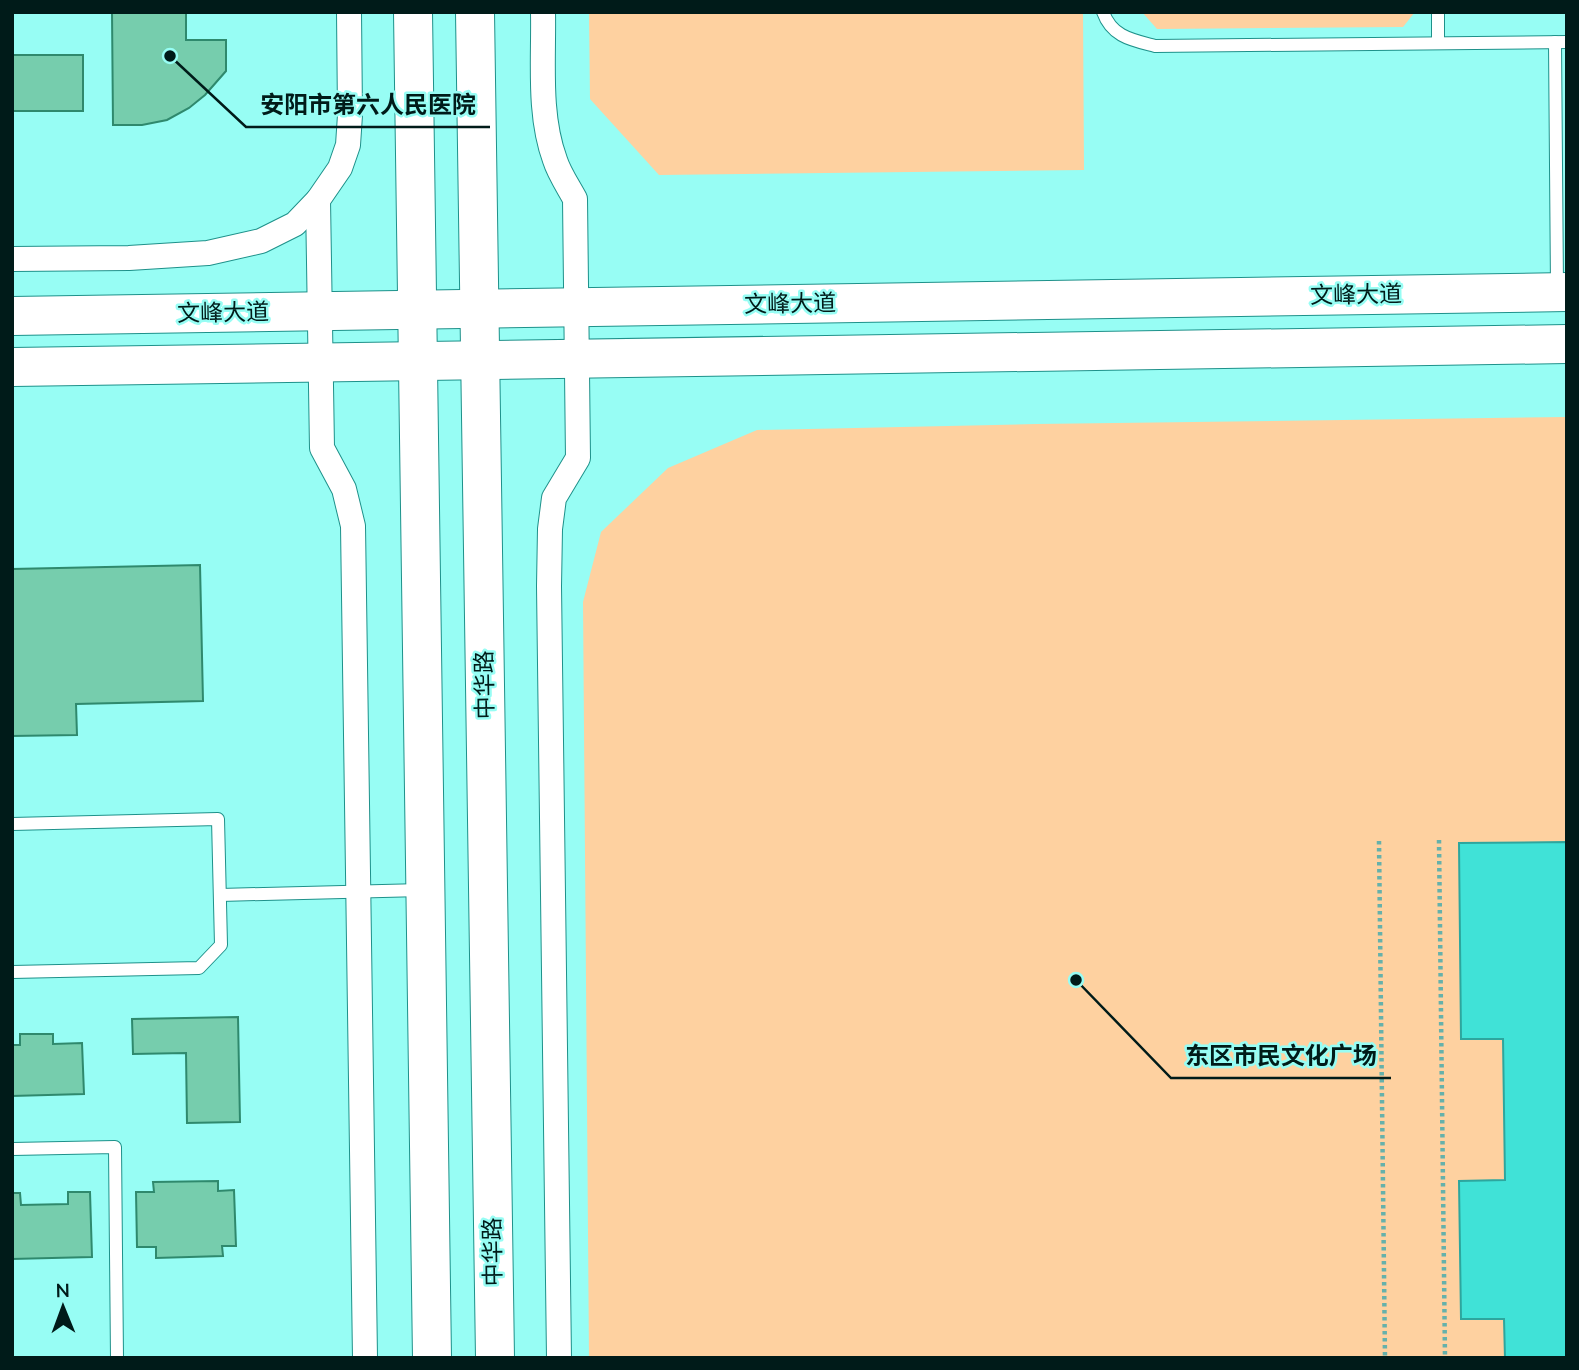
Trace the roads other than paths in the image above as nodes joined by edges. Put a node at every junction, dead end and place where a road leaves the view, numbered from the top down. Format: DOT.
graph roads {
  1 [pos="349,12"];
  2 [pos="413,12"];
  3 [pos="475,12"];
  4 [pos="543,12"];
  5 [pos="1103,12"];
  6 [pos="1438,12"];
  7 [pos="1561,42"];
  8 [pos="1438,43"];
  9 [pos="318,200"];
  10 [pos="12,259"];
  11 [pos="1562,292"];
  12 [pos="576,307"];
  13 [pos="479,309"];
  14 [pos="417,310"];
  15 [pos="320,312"];
  16 [pos="12,316"];
  17 [pos="1567,344"];
  18 [pos="577,359"];
  19 [pos="480,360"];
  20 [pos="418,361"];
  21 [pos="321,362"];
  22 [pos="12,367"];
  23 [pos="12,824"];
  24 [pos="425,890"];
  25 [pos="359,891"];
  26 [pos="220,895"];
  27 [pos="12,972"];
  28 [pos="12,1149"];
  29 [pos="117,1358"];
  30 [pos="365,1358"];
  31 [pos="432,1358"];
  32 [pos="495,1358"];
  33 [pos="559,1358"];
  1 -- 9 [label="street"];
  2 -- 14 [label="main road"];
  3 -- 13 [label="main road, 中华路"];
  4 -- 12 [label="street"];
  5 -- 8 [label="lane"];
  6 -- 8 [label="lane"];
  7 -- 8 [label="lane"];
  7 -- 11 [label="lane"];
  9 -- 10 [label="street"];
  9 -- 15 [label="street"];
  11 -- 12 [label="main road, 文峰大道"];
  12 -- 13 [label="main road, 文峰大道"];
  12 -- 18 [label="street"];
  13 -- 14 [label="main road, 文峰大道"];
  13 -- 19 [label="main road, 中华路"];
  14 -- 15 [label="main road, 文峰大道"];
  14 -- 20 [label="main road"];
  15 -- 16 [label="main road, 文峰大道"];
  15 -- 21 [label="street"];
  17 -- 18 [label="main road"];
  18 -- 19 [label="main road"];
  18 -- 33 [label="street"];
  19 -- 20 [label="main road"];
  19 -- 32 [label="main road, 中华路"];
  20 -- 21 [label="main road"];
  20 -- 24 [label="main road"];
  21 -- 22 [label="main road"];
  21 -- 25 [label="street"];
  23 -- 26 [label="lane"];
  24 -- 25 [label="lane"];
  24 -- 31 [label="main road"];
  25 -- 26 [label="lane"];
  25 -- 30 [label="street"];
  26 -- 27 [label="lane"];
  28 -- 29 [label="lane"];
}
